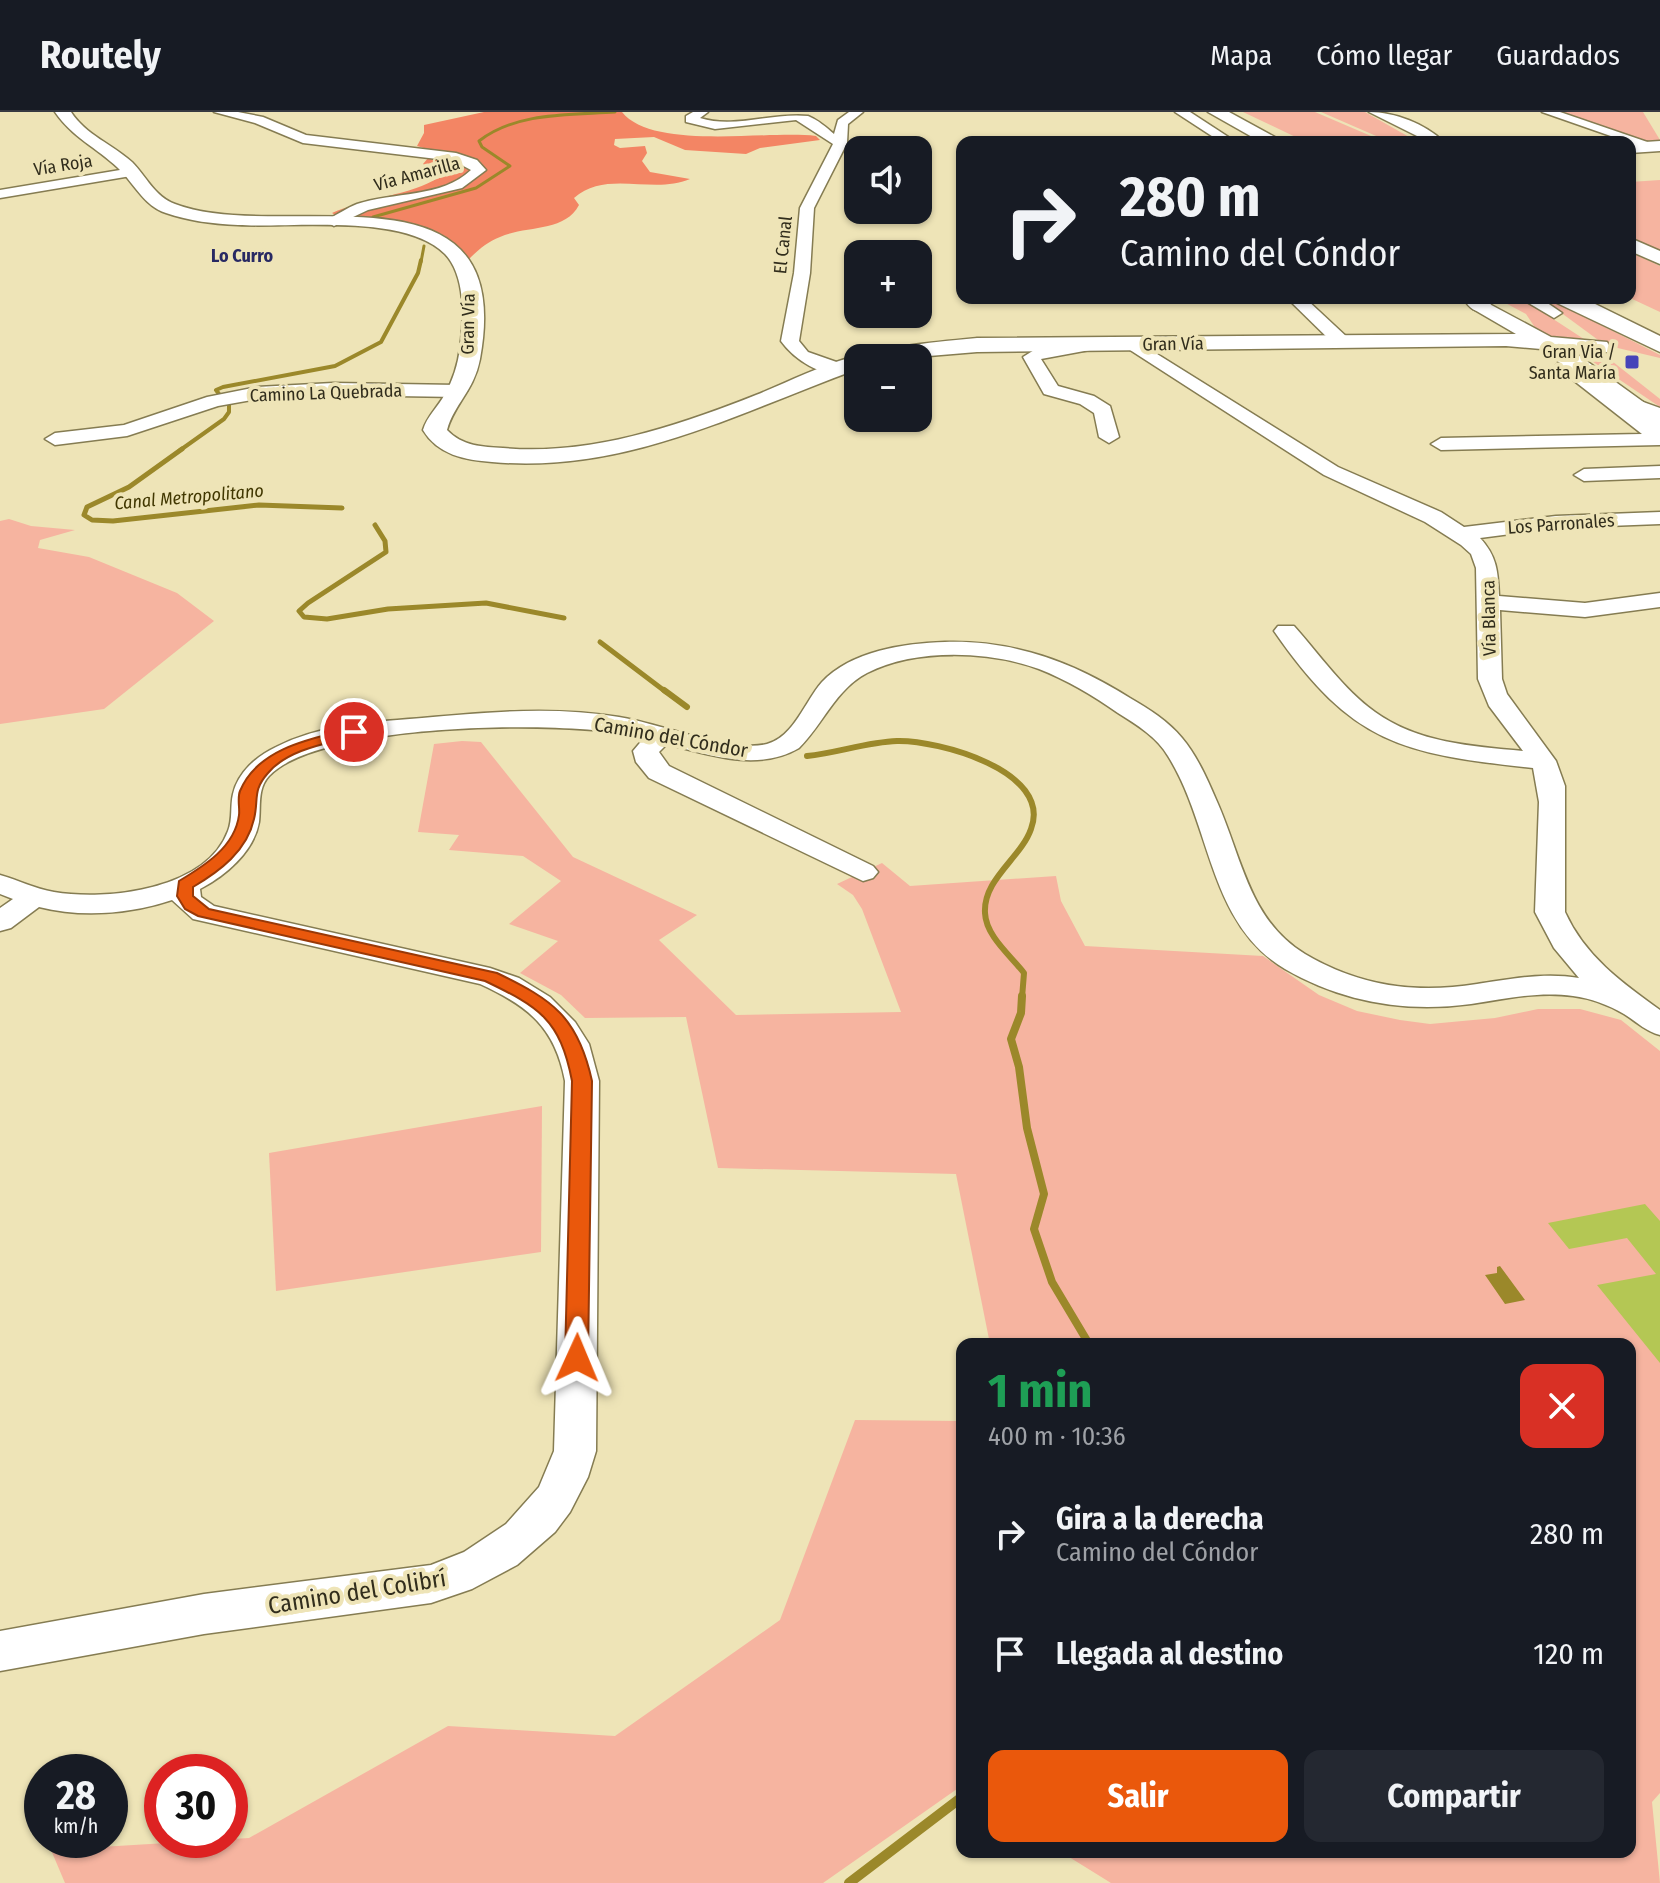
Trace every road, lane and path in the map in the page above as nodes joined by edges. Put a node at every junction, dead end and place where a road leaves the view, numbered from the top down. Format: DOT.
graph roads {
  1 [pos="63,112"];
  2 [pos="220,112"];
  3 [pos="702,112"];
  4 [pos="857,112"];
  5 [pos="1181,112"];
  6 [pos="1200,112"];
  7 [pos="1216,112"];
  8 [pos="1373,112"];
  9 [pos="1548,112"];
  10 [pos="1220,136"];
  11 [pos="1254,136"];
  12 [pos="1255,136"];
  13 [pos="1416,136"];
  14 [pos="1428,136"];
  15 [pos="1623,136"];
  16 [pos="1636,140"];
  17 [pos="841,143"];
  18 [pos="1657,147"];
  19 [pos="1636,149"];
  20 [pos="132,172"];
  21 [pos="0,194"];
  22 [pos="334,222"];
  23 [pos="1636,247"];
  24 [pos="1660,258"];
  25 [pos="1301,304"];
  26 [pos="1480,304"];
  27 [pos="1599,304"];
  28 [pos="1560,306"];
  29 [pos="1508,321"];
  30 [pos="1660,334"];
  31 [pos="1483,340"];
  32 [pos="1544,341"];
  33 [pos="1342,342"];
  34 [pos="1093,344"];
  35 [pos="1133,344"];
  36 [pos="1660,345"];
  37 [pos="1599,347"];
  38 [pos="932,348"];
  39 [pos="1660,360"];
  40 [pos="1568,363"];
  41 [pos="844,364"];
  42 [pos="1622,364"];
  43 [pos="844,367"];
  44 [pos="458,391"];
  45 [pos="1626,402"];
  46 [pos="1660,410"];
  47 [pos="1660,417"];
  48 [pos="1660,425"];
  49 [pos="1109,437"];
  50 [pos="55,439"];
  51 [pos="1660,439"];
  52 [pos="1441,444"];
  53 [pos="1660,472"];
  54 [pos="1584,475"];
  55 [pos="1660,518"];
  56 [pos="1462,534"];
  57 [pos="1660,600"];
  58 [pos="1490,602"];
  59 [pos="1286,631"];
  60 [pos="661,734"];
  61 [pos="1543,761"];
  62 [pos="863,872"];
  63 [pos="0,884"];
  64 [pos="185,885"];
  65 [pos="34,897"];
  66 [pos="0,922"];
  67 [pos="1560,937"];
  68 [pos="1521,984"];
  69 [pos="1633,1006"];
  70 [pos="1660,1025"];
  71 [pos="0,1651"];
  1 -- 20 [label="main road, Gran Vía"];
  2 -- 22 [label="street, Vía Amarilla"];
  3 -- 17 [label="street"];
  4 -- 17 [label="street, El Canal"];
  5 -- 10 [label="street"];
  6 -- 11 [label="highway"];
  7 -- 12 [label="highway"];
  8 -- 13 [label="street"];
  8 -- 14 [label="street"];
  9 -- 15 [label="street"];
  16 -- 18 [label="street"];
  17 -- 41 [label="street, El Canal"];
  18 -- 19 [label="main road"];
  20 -- 21 [label="street, Vía Roja"];
  20 -- 22 [label="main road, Gran Vía"];
  22 -- 44 [label="main road, Gran Vía"];
  23 -- 24 [label="main road"];
  25 -- 33 [label="street"];
  26 -- 29 [label="main road"];
  27 -- 30 [label="highway"];
  28 -- 36 [label="highway"];
  28 -- 37 [label="main road"];
  29 -- 31 [label="main road"];
  29 -- 32 [label="main road"];
  31 -- 32 [label="main road, Gran Vía"];
  31 -- 33 [label="main road, Gran Vía"];
  31 -- 40 [label="main road, Gran Vía"];
  32 -- 37 [label="main road, Gran Vía"];
  32 -- 40 [label="main road"];
  33 -- 35 [label="main road, Gran Vía"];
  34 -- 35 [label="main road, Gran Vía"];
  34 -- 38 [label="main road, Gran Vía"];
  34 -- 49 [label="street"];
  35 -- 56 [label="street, Vía Blanca"];
  37 -- 39 [label="highway"];
  37 -- 42 [label="main road"];
  40 -- 45 [label="main road"];
  40 -- 51 [label="street"];
  43 -- 44 [label="main road, Gran Vía"];
  44 -- 50 [label="street, Camino La Quebrada"];
  45 -- 46 [label="main road"];
  45 -- 47 [label="highway"];
  45 -- 48 [label="main road"];
  51 -- 52 [label="street"];
  53 -- 54 [label="street"];
  55 -- 56 [label="street, Los Parronales"];
  56 -- 58 [label="street, Vía Blanca"];
  57 -- 58 [label="street"];
  58 -- 61 [label="street, Vía Blanca"];
  59 -- 61 [label="street"];
  60 -- 62 [label="street"];
  60 -- 64 [label="street, Camino del Cóndor"];
  60 -- 68 [label="street, Camino del Cóndor"];
  61 -- 67 [label="street, Vía Blanca"];
  63 -- 65 [label="street, Camino del Cóndor"];
  64 -- 65 [label="street, Camino del Cóndor"];
  64 -- 71 [label="street, Camino del Colibrí"];
  65 -- 66 [label="street"];
  67 -- 68 [label="street, Camino del Cóndor"];
  67 -- 69 [label="street, Vía Blanca"];
  68 -- 69 [label="street, Camino del Cóndor"];
  69 -- 70 [label="street, Vía Blanca"];
}
